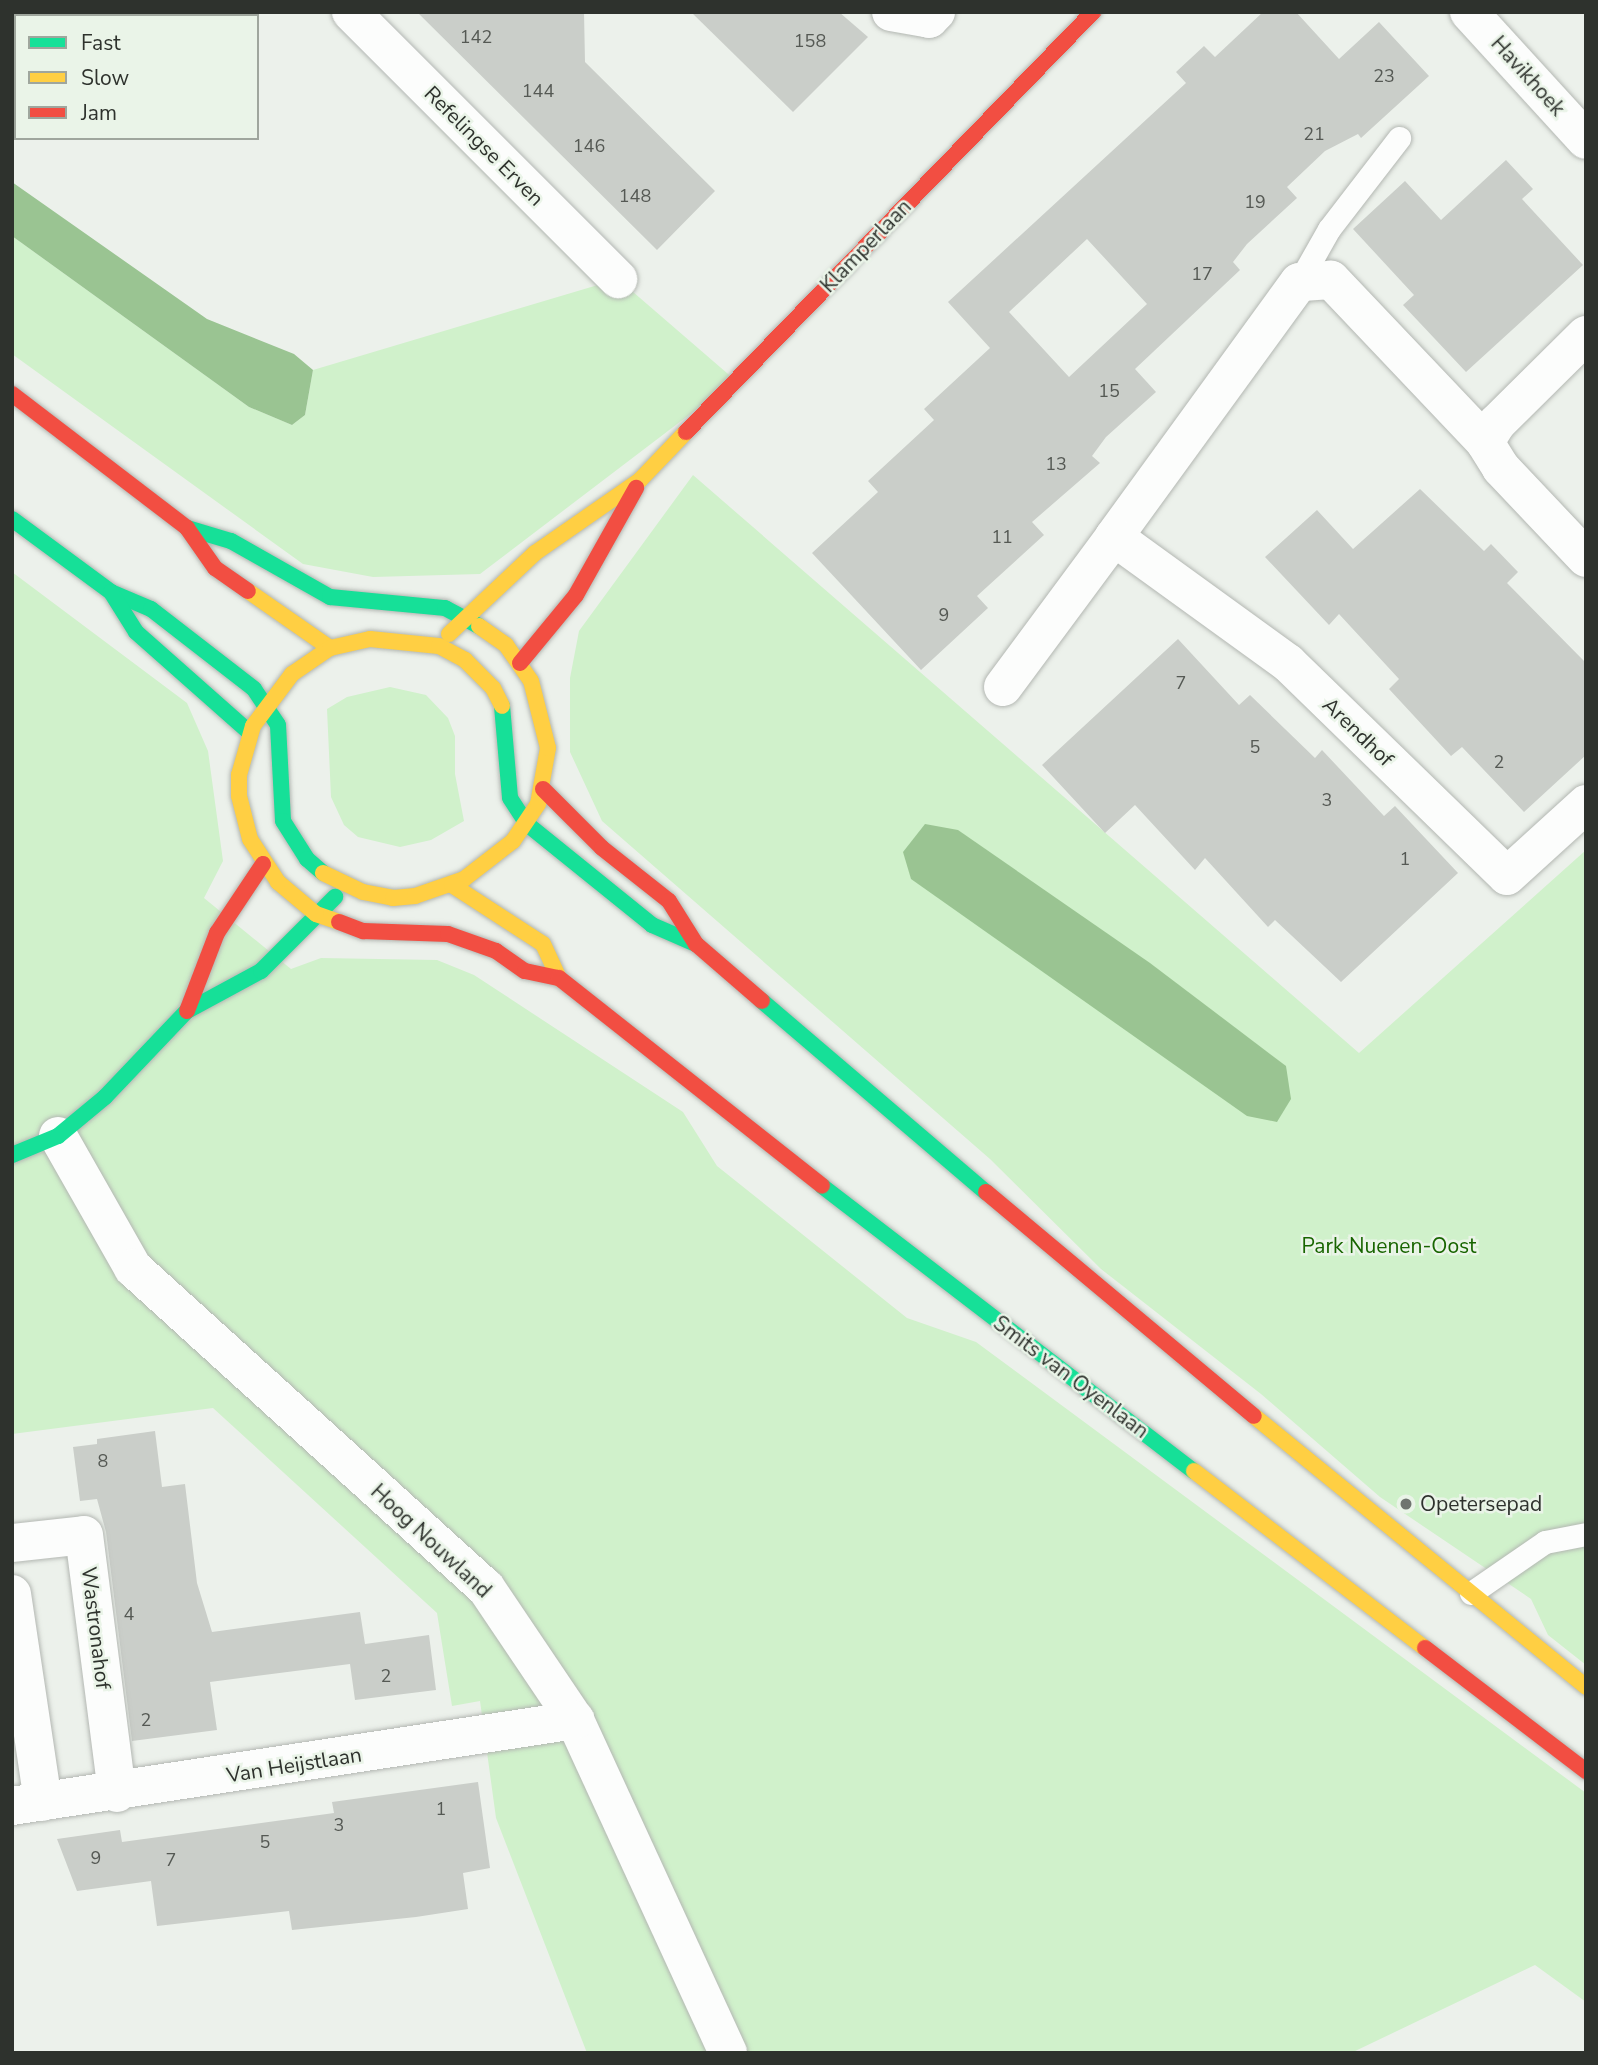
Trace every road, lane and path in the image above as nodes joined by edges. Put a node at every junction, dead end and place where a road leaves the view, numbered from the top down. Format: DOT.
graph roads {
  1 [pos="351,12"];
  2 [pos="891,12"];
  3 [pos="936,12"];
  4 [pos="1093,12"];
  5 [pos="1469,12"];
  6 [pos="1399,138"];
  7 [pos="1586,140"];
  8 [pos="618,279"];
  9 [pos="1299,282"];
  10 [pos="1583,344"];
  11 [pos="12,394"];
  12 [pos="1485,442"];
  13 [pos="640,480"];
  14 [pos="12,519"];
  15 [pos="187,528"];
  16 [pos="1114,537"];
  17 [pos="1586,558"];
  18 [pos="111,592"];
  19 [pos="465,616"];
  20 [pos="439,646"];
  21 [pos="330,648"];
  22 [pos="520,663"];
  23 [pos="1003,687"];
  24 [pos="267,704"];
  25 [pos="250,733"];
  26 [pos="543,789"];
  27 [pos="1586,804"];
  28 [pos="527,824"];
  29 [pos="263,864"];
  30 [pos="452,885"];
  31 [pos="347,886"];
  32 [pos="316,914"];
  33 [pos="696,944"];
  34 [pos="559,978"];
  35 [pos="187,1011"];
  36 [pos="58,1136"];
  37 [pos="12,1155"];
  38 [pos="1586,1534"];
  39 [pos="12,1543"];
  40 [pos="1471,1593"];
  41 [pos="12,1594"];
  42 [pos="1586,1686"];
  43 [pos="575,1720"];
  44 [pos="1586,1770"];
  45 [pos="117,1793"];
  46 [pos="27,1804"];
  47 [pos="728,2053"];
  1 -- 8 [label="street, Refelingse Erven"];
  2 -- 3 [label="street"];
  4 -- 13 [label="main road, Klamperlaan"];
  5 -- 7 [label="street, Havikhoek"];
  6 -- 9 [label="lane"];
  9 -- 12 [label="street"];
  9 -- 16 [label="street"];
  10 -- 12 [label="street"];
  11 -- 15 [label="main road"];
  12 -- 17 [label="street"];
  13 -- 19 [label="main road, Klamperlaan"];
  13 -- 22 [label="main road, Klamperlaan"];
  14 -- 18 [label="main road"];
  15 -- 19 [label="main road"];
  15 -- 21 [label="main road"];
  16 -- 23 [label="street"];
  16 -- 27 [label="street, Arendhof"];
  18 -- 24 [label="main road"];
  18 -- 25 [label="main road"];
  19 -- 20 [label="main road, Klamperlaan"];
  19 -- 22 [label="main road"];
  20 -- 21 [label="main road"];
  20 -- 28 [label="main road"];
  21 -- 24 [label="main road"];
  22 -- 26 [label="main road"];
  24 -- 25 [label="main road"];
  24 -- 31 [label="main road"];
  25 -- 29 [label="main road"];
  26 -- 28 [label="main road"];
  26 -- 33 [label="main road"];
  28 -- 30 [label="main road"];
  28 -- 33 [label="main road"];
  29 -- 32 [label="main road"];
  29 -- 35 [label="main road"];
  30 -- 31 [label="main road"];
  30 -- 34 [label="main road, Smits van Oyenlaan"];
  31 -- 32 [label="main road"];
  32 -- 34 [label="main road, Smits van Oyenlaan"];
  32 -- 35 [label="main road"];
  33 -- 40 [label="main road"];
  34 -- 44 [label="main road, Smits van Oyenlaan"];
  35 -- 36 [label="main road"];
  36 -- 37 [label="main road"];
  36 -- 43 [label="street, Hoog Nouwland"];
  38 -- 40 [label="lane"];
  39 -- 45 [label="street, Wastronahof"];
  40 -- 42 [label="main road"];
  41 -- 46 [label="street"];
  43 -- 45 [label="street, Van Heijstlaan"];
  43 -- 47 [label="street, Hoog Nouwland"];
  45 -- 46 [label="street, Van Heijstlaan"];
}
